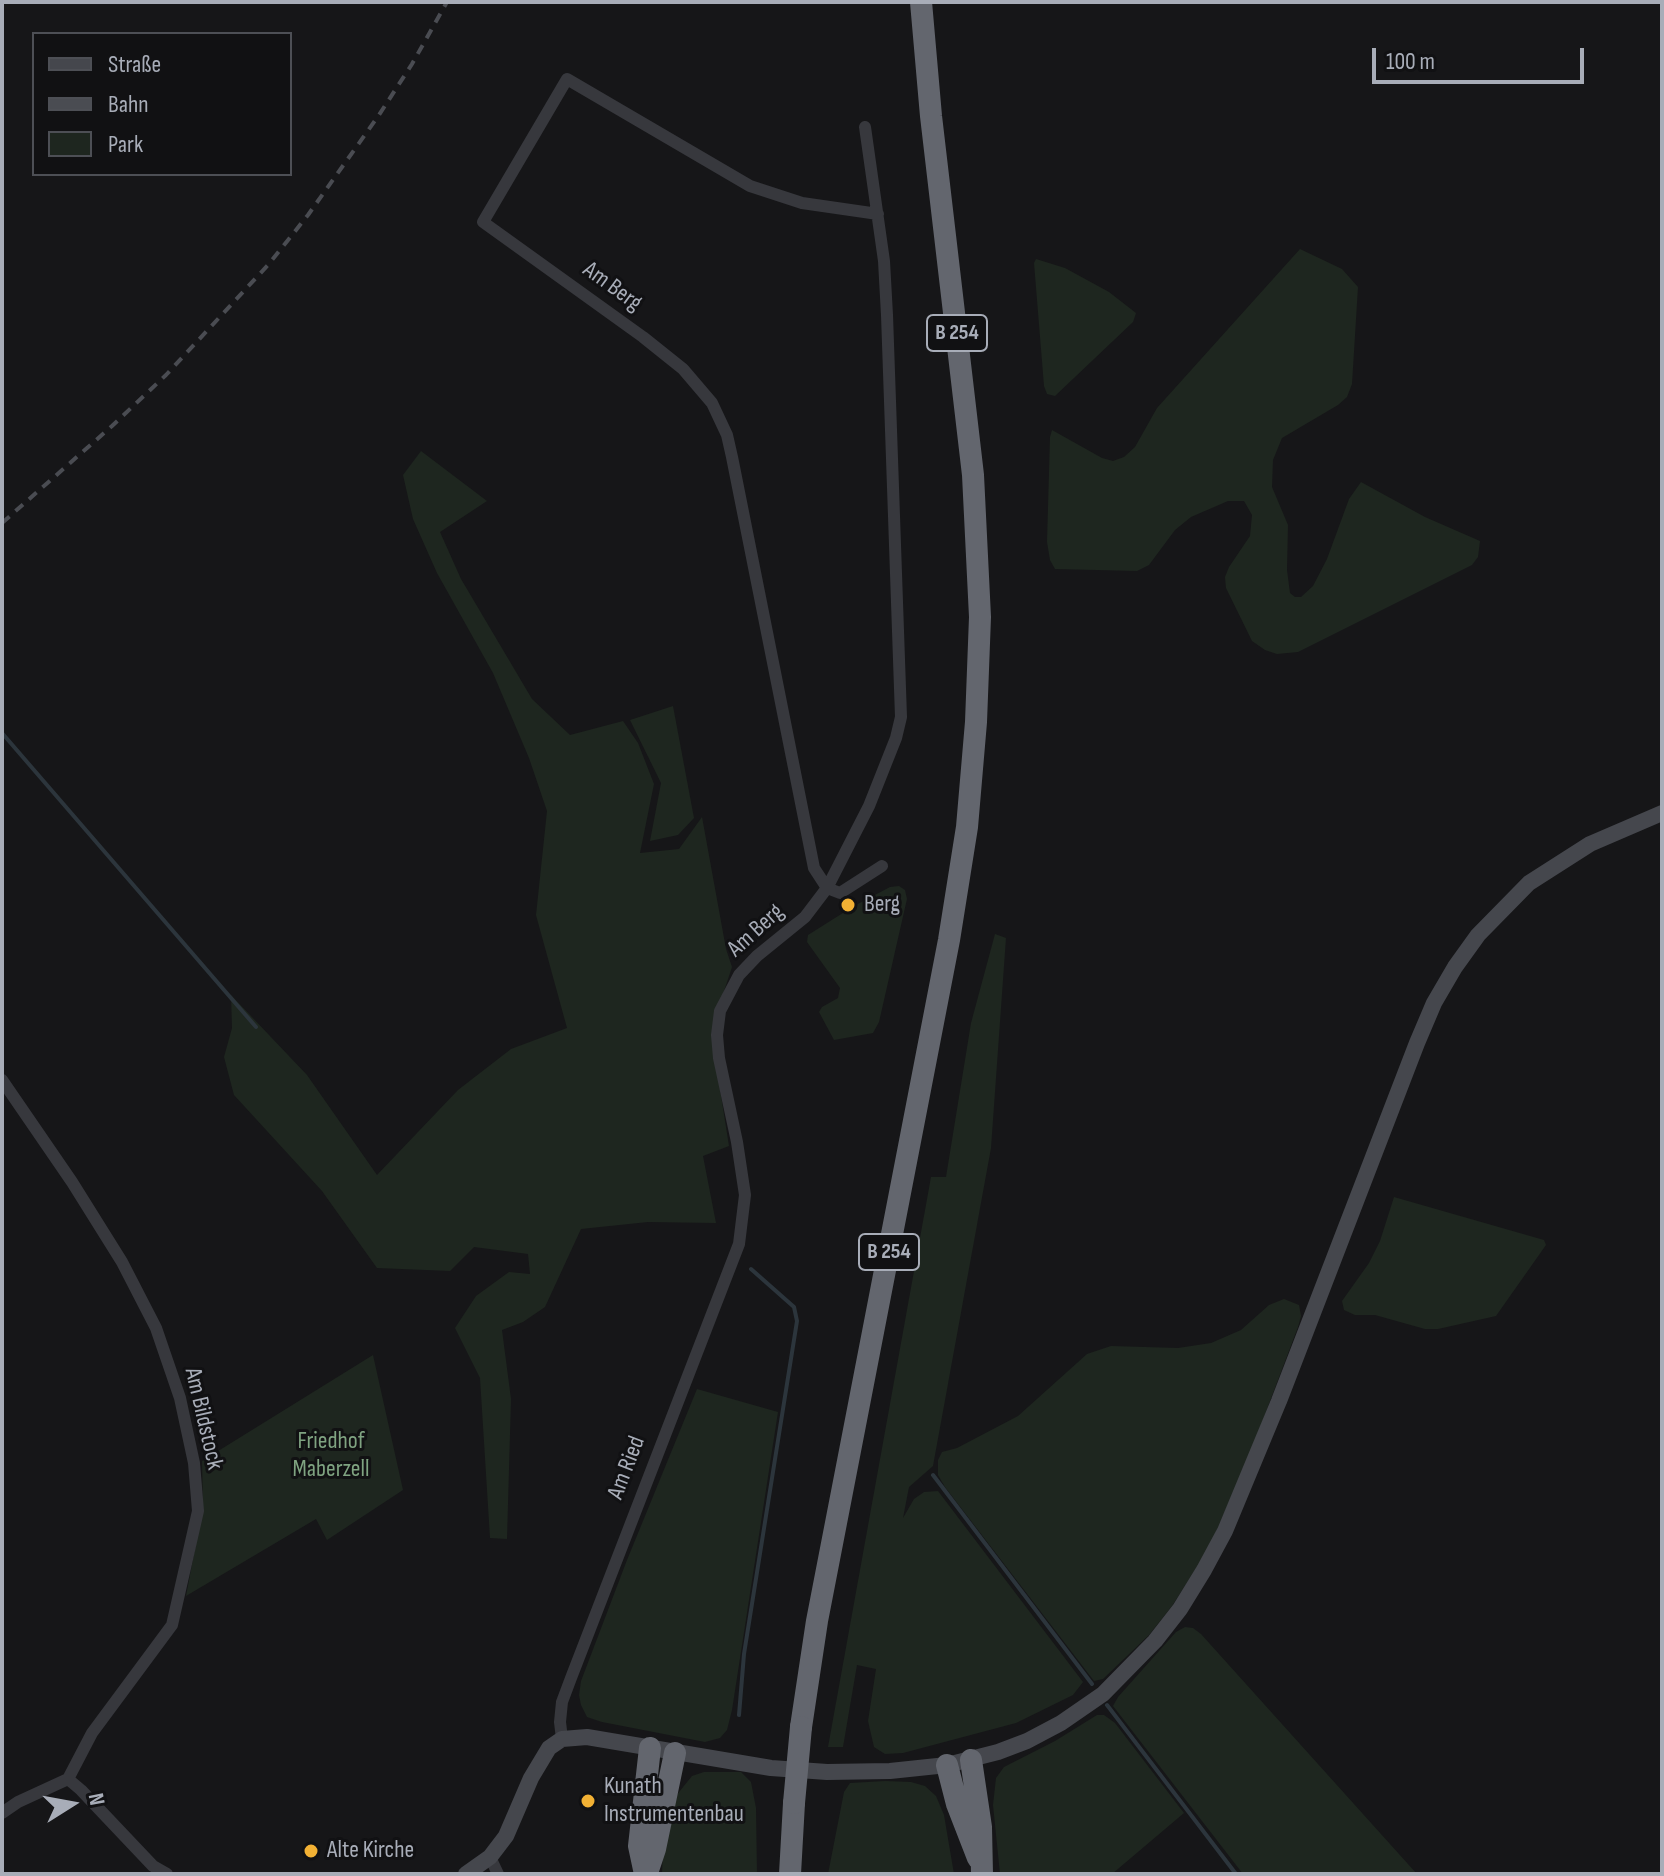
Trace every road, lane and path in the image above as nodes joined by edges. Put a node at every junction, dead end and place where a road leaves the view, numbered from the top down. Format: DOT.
graph roads {
  1 [pos="921,2"];
  2 [pos="865,127"];
  3 [pos="878,214"];
  4 [pos="1662,813"];
  5 [pos="882,866"];
  6 [pos="827,888"];
  7 [pos="719,1058"];
  8 [pos="2,1080"];
  9 [pos="562,1739"];
  10 [pos="650,1748"];
  11 [pos="675,1753"];
  12 [pos="971,1760"];
  13 [pos="947,1765"];
  14 [pos="68,1779"];
  15 [pos="2,1813"];
  16 [pos="490,1857"];
  17 [pos="982,1870"];
  18 [pos="789,1872"];
  19 [pos="167,1874"];
  20 [pos="466,1874"];
  21 [pos="498,1874"];
  22 [pos="646,1874"];
  1 -- 18 [label="highway, B 254, bridge"];
  2 -- 3 [label="street, Am Berg"];
  3 -- 6 [label="street, Am Berg"];
  3 -- 6 [label="street, Am Berg"];
  4 -- 12 [label="street"];
  5 -- 6 [label="street"];
  6 -- 7 [label="street, Am Berg"];
  7 -- 9 [label="street, Am Ried"];
  8 -- 14 [label="street, Am Bildstock"];
  9 -- 10 [label="street"];
  9 -- 16 [label="street"];
  10 -- 11 [label="street"];
  10 -- 22 [label="highway"];
  11 -- 13 [label="street"];
  11 -- 22 [label="highway"];
  12 -- 13 [label="street"];
  12 -- 17 [label="highway"];
  13 -- 17 [label="highway"];
  14 -- 15 [label="street"];
  14 -- 19 [label="street"];
  16 -- 20 [label="street"];
  16 -- 21 [label="street"];
}
